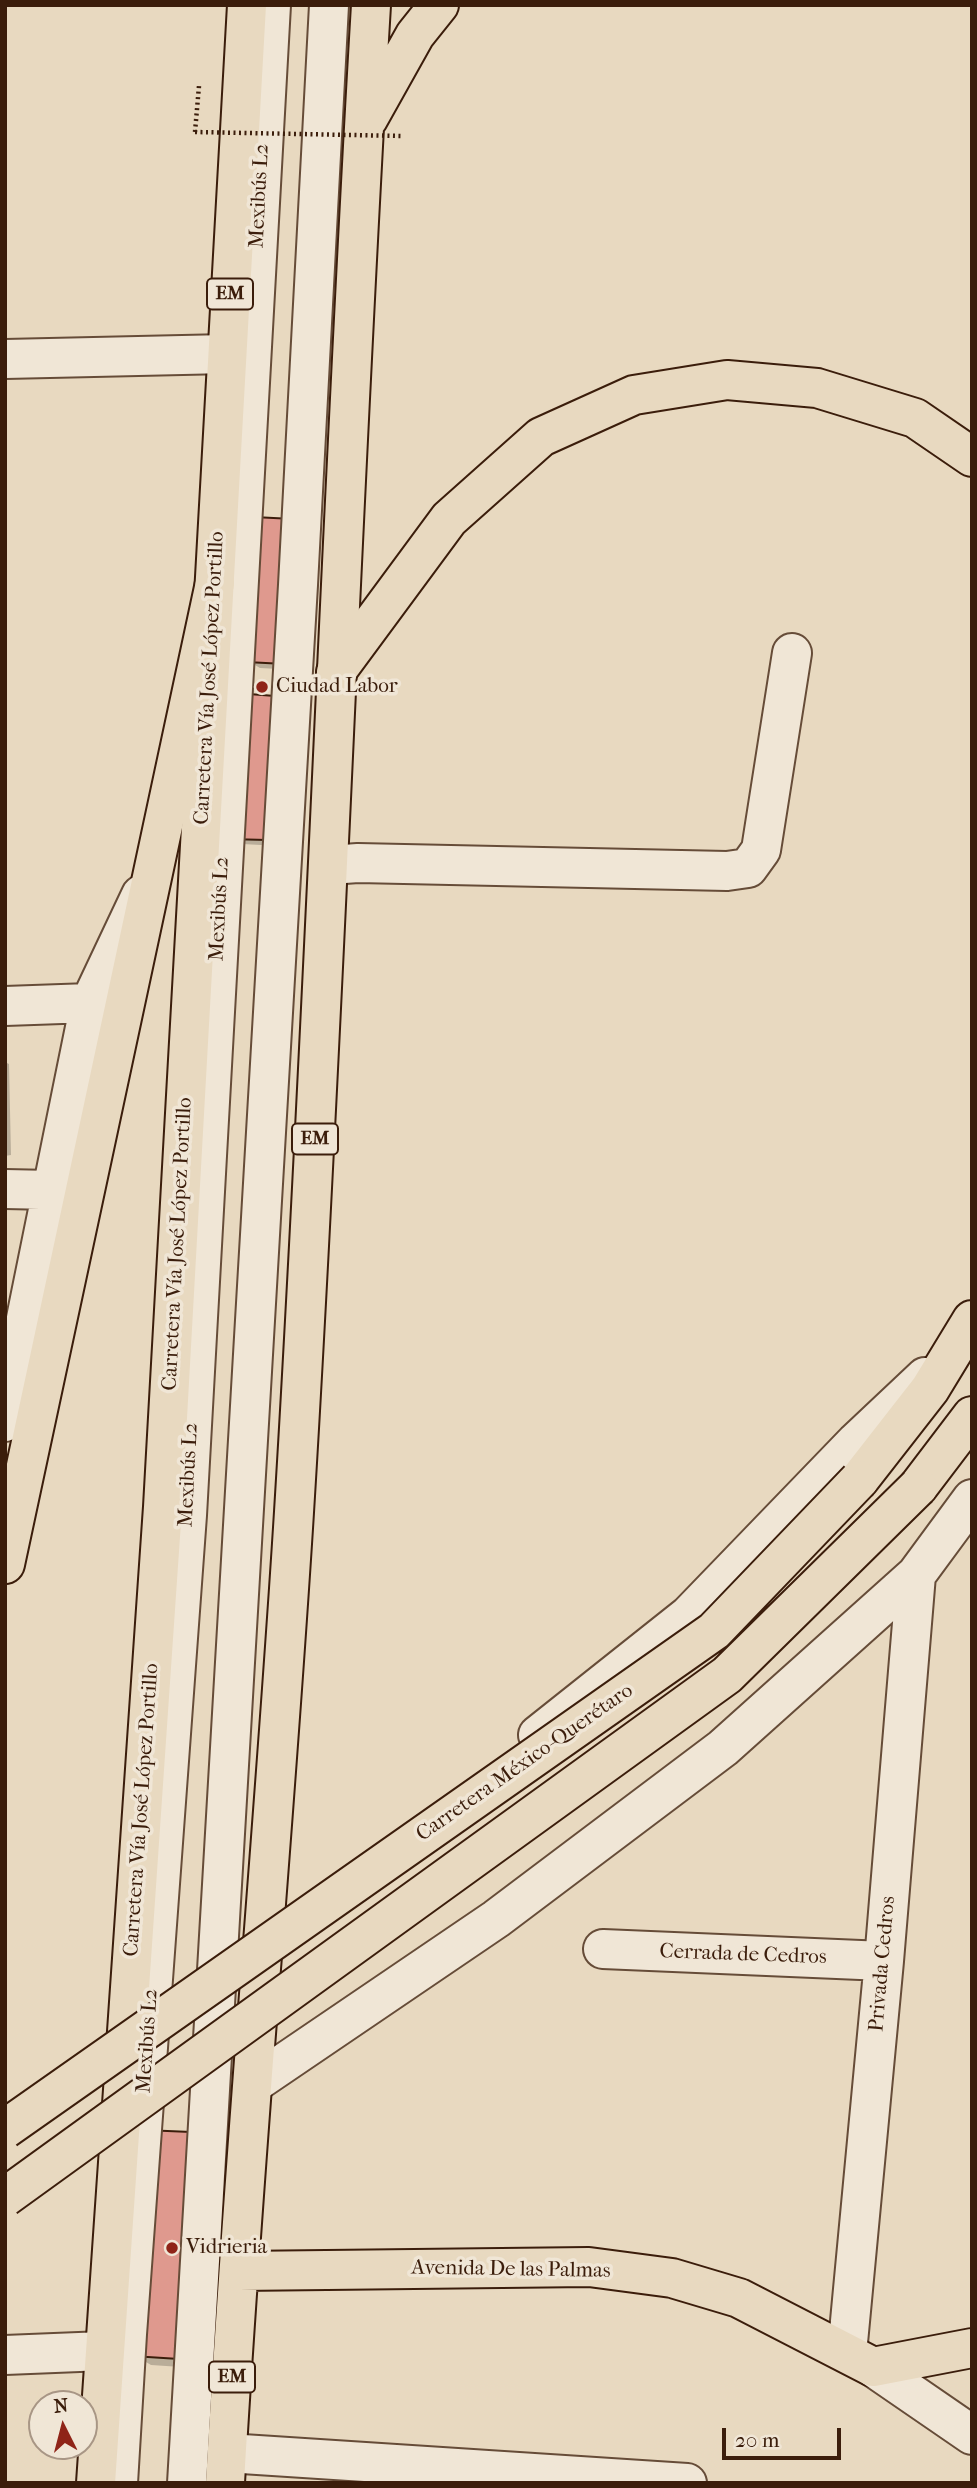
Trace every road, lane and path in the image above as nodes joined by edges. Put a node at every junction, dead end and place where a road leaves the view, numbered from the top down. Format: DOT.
graph roads {
  1 [pos="247,5"];
  2 [pos="271,5"];
  3 [pos="329,5"];
  4 [pos="371,5"];
  5 [pos="439,5"];
  6 [pos="364,127"];
  7 [pos="195,132"];
  8 [pos="403,136"];
  9 [pos="227,354"];
  10 [pos="5,359"];
  11 [pos="972,457"];
  12 [pos="215,583"];
  13 [pos="792,653"];
  14 [pos="336,672"];
  15 [pos="330,865"];
  16 [pos="152,871"];
  17 [pos="90,1003"];
  18 [pos="5,1006"];
  19 [pos="5,1189"];
  20 [pos="52,1189"];
  21 [pos="963,1335"];
  22 [pos="972,1416"];
  23 [pos="5,1422"];
  24 [pos="972,1499"];
  25 [pos="5,1564"];
  26 [pos="915,1575"];
  27 [pos="264,1926"];
  28 [pos="603,1949"];
  29 [pos="884,1961"];
  30 [pos="253,2084"];
  31 [pos="5,2129"];
  32 [pos="5,2197"];
  33 [pos="239,2271"];
  34 [pos="972,2348"];
  35 [pos="104,2351"];
  36 [pos="5,2355"];
  37 [pos="860,2360"];
  38 [pos="972,2435"];
  39 [pos="226,2468"];
  40 [pos="334,2471"];
  41 [pos="96,2483"];
  42 [pos="118,2483"];
  43 [pos="187,2483"];
  44 [pos="687,2483"];
  1 -- 9 [label="main road, Carretera Vía José López Portillo / EM"];
  2 -- 42 [label="street, Mexibús L2"];
  3 -- 43 [label="street"];
  4 -- 6 [label="main road, EM"];
  5 -- 6 [label="main road"];
  6 -- 14 [label="main road, EM"];
  7 -- 8 [label="path, bridge"];
  9 -- 10 [label="street"];
  9 -- 12 [label="main road, Carretera Vía José López Portillo / EM"];
  11 -- 14 [label="main road"];
  12 -- 16 [label="main road"];
  12 -- 35 [label="main road, Carretera Vía José López Portillo / EM"];
  13 -- 15 [label="street"];
  14 -- 15 [label="main road, EM"];
  15 -- 27 [label="main road, EM"];
  16 -- 17 [label="street"];
  16 -- 25 [label="main road"];
  17 -- 18 [label="street"];
  17 -- 20 [label="street"];
  19 -- 20 [label="street"];
  20 -- 23 [label="street"];
  21 -- 27 [label="street"];
  21 -- 31 [label="main road, Carretera México-Querétaro, bridge"];
  22 -- 32 [label="main road, bridge"];
  24 -- 26 [label="street"];
  26 -- 29 [label="street, Privada Cedros"];
  26 -- 30 [label="street"];
  27 -- 30 [label="main road, EM"];
  28 -- 29 [label="street, Cerrada de Cedros"];
  29 -- 37 [label="street, Privada Cedros"];
  30 -- 33 [label="main road, EM"];
  33 -- 37 [label="main road, Avenida De las Palmas"];
  33 -- 39 [label="main road, EM"];
  34 -- 37 [label="main road"];
  35 -- 36 [label="street"];
  35 -- 41 [label="main road, Carretera Vía José López Portillo / EM"];
  37 -- 38 [label="street"];
  39 -- 40 [label="street"];
  40 -- 44 [label="street"];
}
